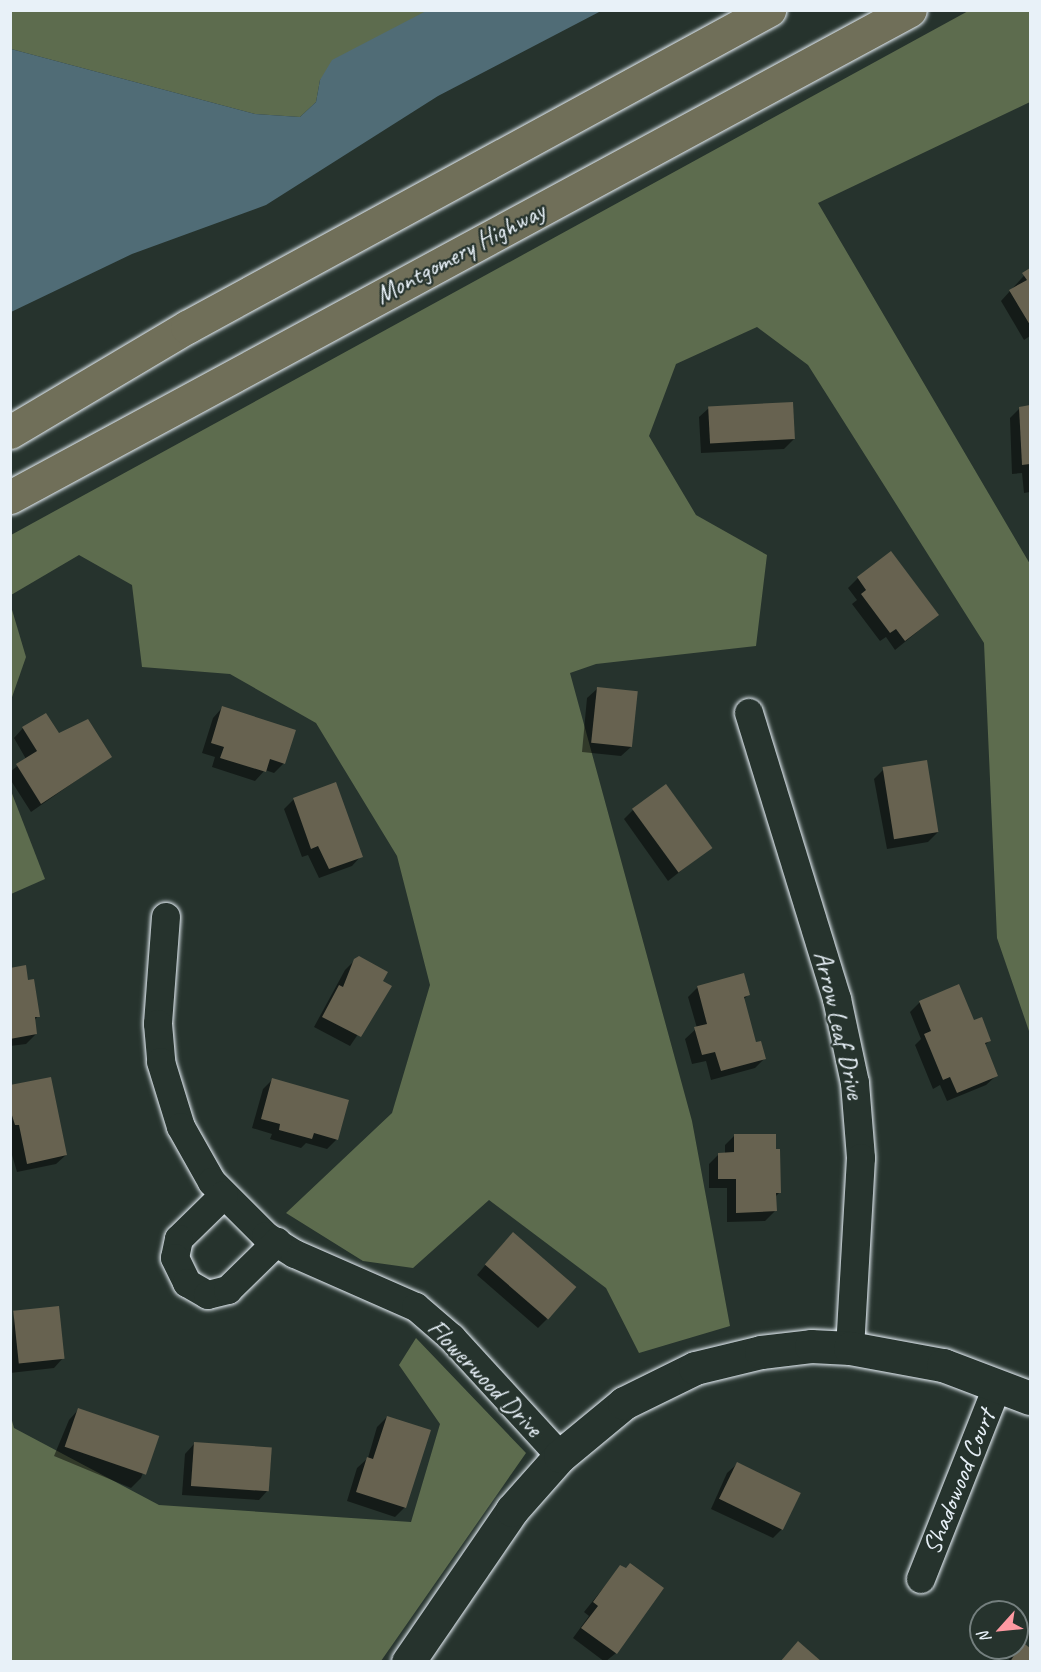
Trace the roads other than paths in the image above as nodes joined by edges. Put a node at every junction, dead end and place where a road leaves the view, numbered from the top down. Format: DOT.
graph roads {
  1 [pos="769,10"];
  2 [pos="910,10"];
  3 [pos="10,432"];
  4 [pos="10,497"];
  5 [pos="749,713"];
  6 [pos="166,917"];
  7 [pos="224,1195"];
  8 [pos="277,1242"];
  9 [pos="850,1348"];
  10 [pos="998,1384"];
  11 [pos="1030,1398"];
  12 [pos="560,1456"];
  13 [pos="921,1579"];
  14 [pos="408,1662"];
  1 -- 3 [label="main road"];
  2 -- 4 [label="main road, Montgomery Highway"];
  5 -- 9 [label="street, Arrow Leaf Drive"];
  6 -- 7 [label="street, Flowerwood Drive"];
  7 -- 8 [label="street, Flowerwood Drive"];
  7 -- 8 [label="street"];
  8 -- 12 [label="street, Flowerwood Drive"];
  9 -- 10 [label="street"];
  9 -- 12 [label="street"];
  10 -- 11 [label="street"];
  10 -- 13 [label="street, Shadowood Court"];
  12 -- 14 [label="street"];
}
